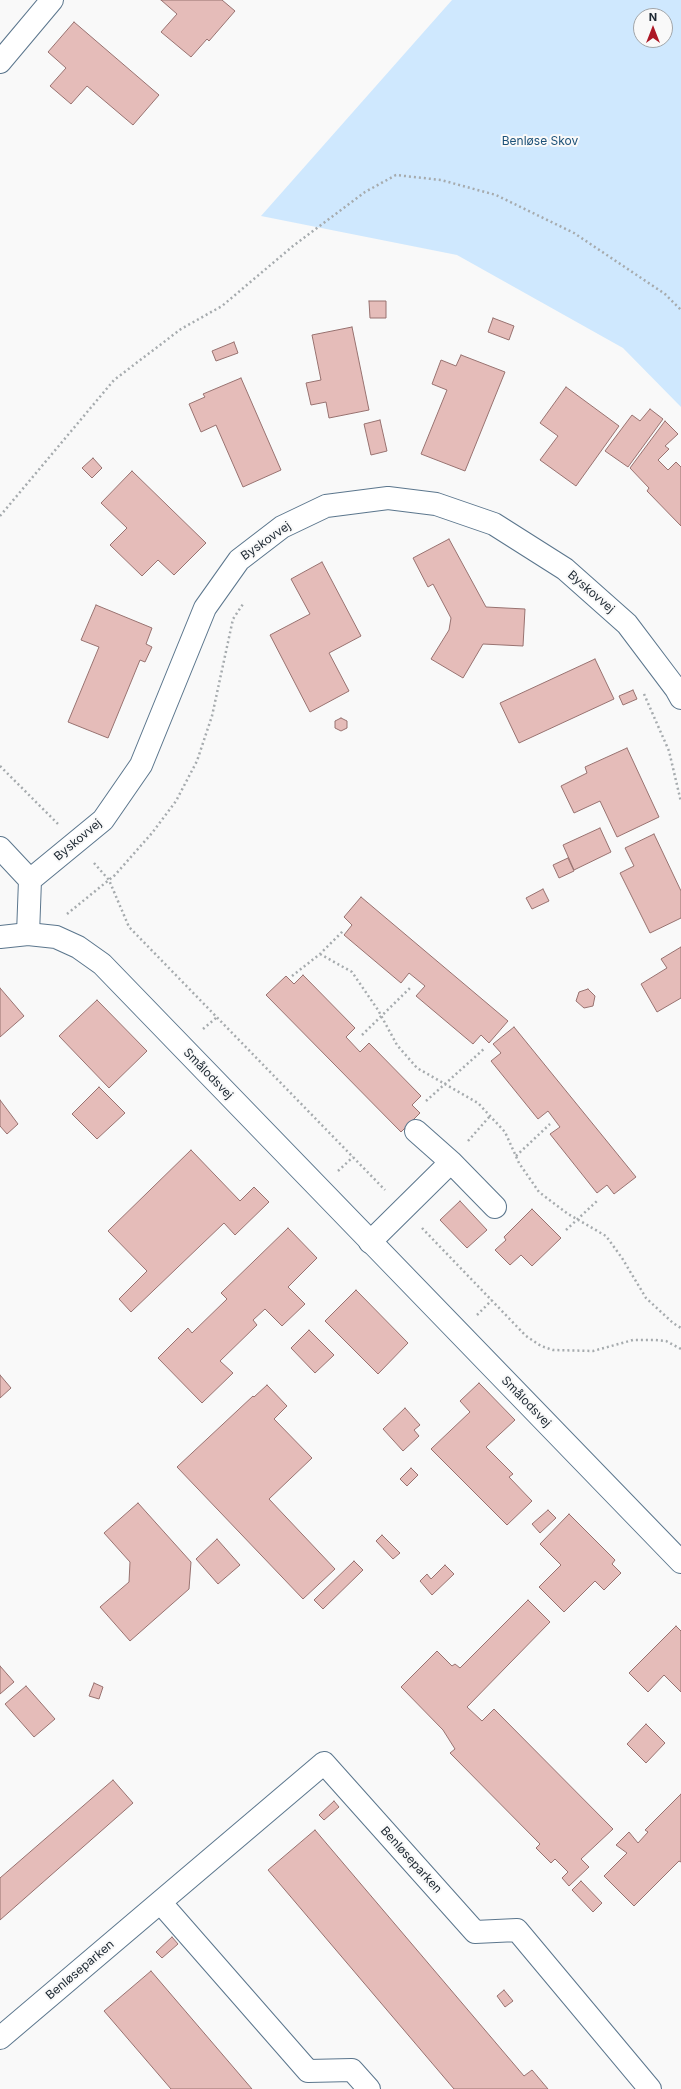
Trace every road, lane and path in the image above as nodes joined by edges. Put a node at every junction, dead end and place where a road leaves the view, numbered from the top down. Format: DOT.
graph roads {
  1 [pos="52,0"];
  2 [pos="0,62"];
  3 [pos="681,310"];
  4 [pos="0,516"];
  5 [pos="246,600"];
  6 [pos="641,687"];
  7 [pos="681,698"];
  8 [pos="0,766"];
  9 [pos="681,802"];
  10 [pos="76,843"];
  11 [pos="0,848"];
  12 [pos="30,880"];
  13 [pos="109,880"];
  14 [pos="344,930"];
  15 [pos="28,934"];
  16 [pos="0,937"];
  17 [pos="56,937"];
  18 [pos="320,954"];
  19 [pos="292,976"];
  20 [pos="412,986"];
  21 [pos="381,1017"];
  22 [pos="362,1035"];
  23 [pos="485,1048"];
  24 [pos="446,1083"];
  25 [pos="426,1101"];
  26 [pos="490,1116"];
  27 [pos="550,1124"];
  28 [pos="416,1130"];
  29 [pos="516,1156"];
  30 [pos="451,1162"];
  31 [pos="596,1201"];
  32 [pos="495,1207"];
  33 [pos="403,1209"];
  34 [pos="578,1219"];
  35 [pos="566,1230"];
  36 [pos="370,1242"];
  37 [pos="681,1328"];
  38 [pos="681,1349"];
  39 [pos="681,1562"];
  40 [pos="160,1902"];
  41 [pos="0,2038"];
  42 [pos="369,2089"];
  43 [pos="650,2089"];
  1 -- 2 [label="street"];
  3 -- 4 [label="path"];
  5 -- 13 [label="path"];
  6 -- 9 [label="path"];
  7 -- 10 [label="street, Byskovvej"];
  8 -- 10 [label="path"];
  10 -- 12 [label="street, Byskovvej"];
  10 -- 13 [label="path"];
  11 -- 12 [label="street"];
  12 -- 15 [label="street"];
  13 -- 17 [label="path"];
  13 -- 33 [label="path"];
  14 -- 18 [label="path"];
  15 -- 16 [label="street, Smålodsvej"];
  15 -- 17 [label="street, Smålodsvej"];
  17 -- 36 [label="street, Smålodsvej"];
  18 -- 19 [label="path"];
  18 -- 21 [label="path"];
  20 -- 21 [label="path"];
  21 -- 22 [label="path"];
  21 -- 24 [label="path"];
  23 -- 24 [label="path"];
  24 -- 25 [label="path"];
  24 -- 26 [label="path"];
  26 -- 29 [label="path"];
  26 -- 30 [label="path"];
  27 -- 29 [label="path"];
  28 -- 30 [label="street"];
  29 -- 34 [label="path"];
  30 -- 32 [label="street"];
  30 -- 33 [label="street"];
  31 -- 34 [label="path"];
  33 -- 36 [label="street"];
  33 -- 38 [label="path"];
  34 -- 35 [label="path"];
  34 -- 37 [label="path"];
  36 -- 39 [label="street, Smålodsvej"];
  40 -- 41 [label="street, Benløseparken"];
  40 -- 42 [label="street"];
  40 -- 43 [label="street, Benløseparken"];
}
